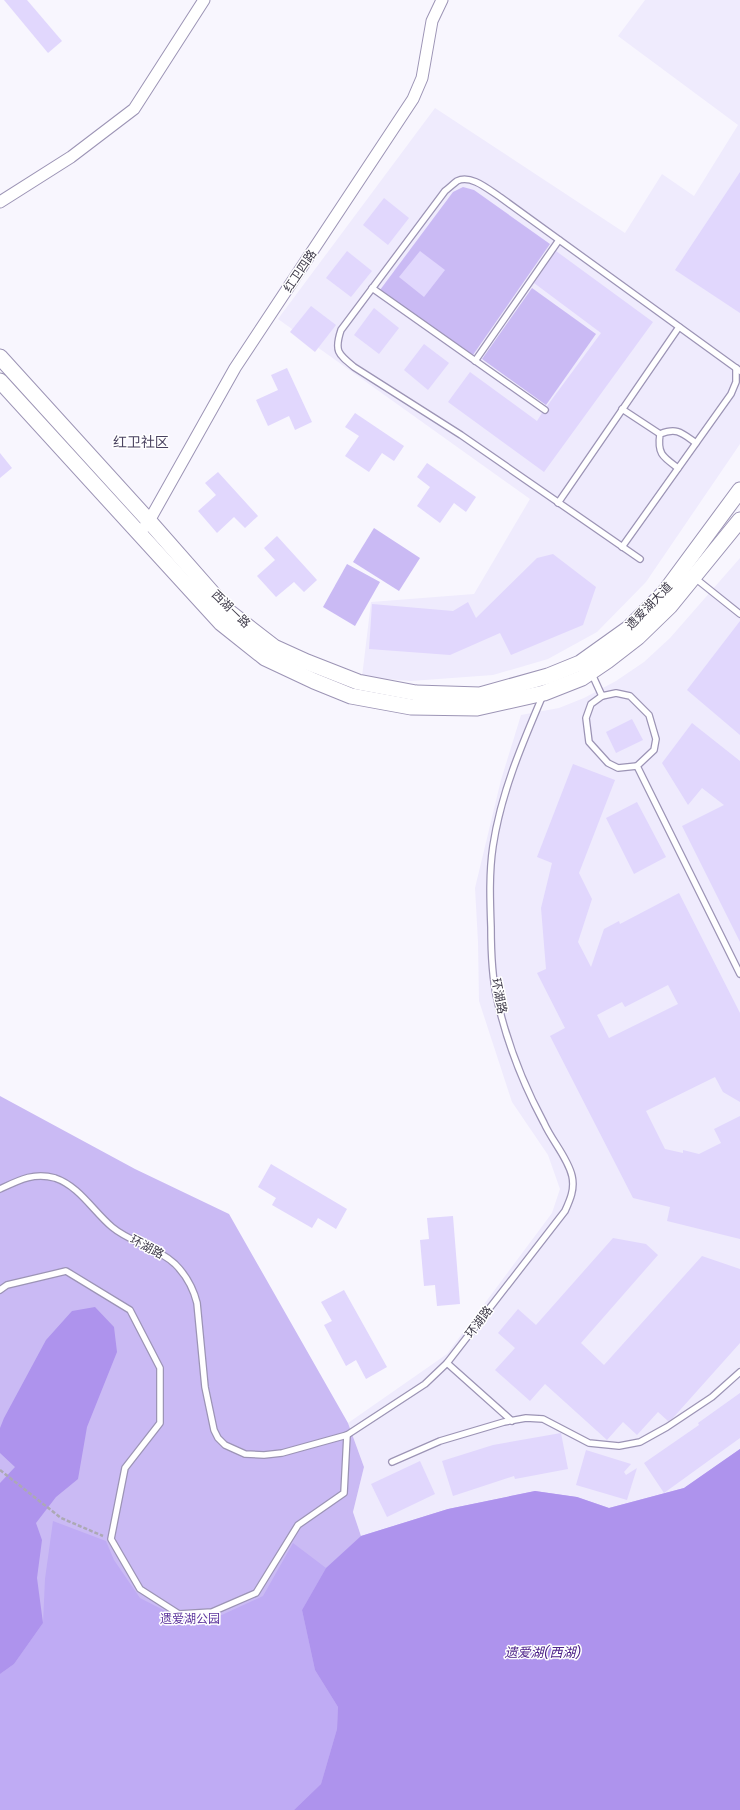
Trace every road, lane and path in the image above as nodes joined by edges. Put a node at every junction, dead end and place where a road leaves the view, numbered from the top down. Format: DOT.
graph roads {
  1 [pos="204,0"];
  2 [pos="442,0"];
  3 [pos="0,202"];
  4 [pos="559,240"];
  5 [pos="372,288"];
  6 [pos="679,327"];
  7 [pos="0,357"];
  8 [pos="475,361"];
  9 [pos="738,369"];
  10 [pos="0,381"];
  11 [pos="622,409"];
  12 [pos="545,410"];
  13 [pos="660,434"];
  14 [pos="696,444"];
  15 [pos="678,468"];
  16 [pos="740,490"];
  17 [pos="558,503"];
  18 [pos="740,520"];
  19 [pos="149,521"];
  20 [pos="139,534"];
  21 [pos="622,547"];
  22 [pos="640,559"];
  23 [pos="688,572"];
  24 [pos="740,614"];
  25 [pos="588,666"];
  26 [pos="546,684"];
  27 [pos="602,696"];
  28 [pos="637,766"];
  29 [pos="740,974"];
  30 [pos="0,1189"];
  31 [pos="0,1290"];
  32 [pos="447,1364"];
  33 [pos="740,1372"];
  34 [pos="512,1421"];
  35 [pos="347,1435"];
  36 [pos="392,1462"];
  37 [pos="0,1470"];
  38 [pos="111,1539"];
  1 -- 3 [label="street"];
  2 -- 19 [label="street, 红卫四路"];
  4 -- 5 [label="lane"];
  4 -- 6 [label="lane"];
  4 -- 8 [label="lane"];
  5 -- 8 [label="lane"];
  5 -- 17 [label="lane"];
  6 -- 9 [label="lane"];
  6 -- 11 [label="lane"];
  7 -- 19 [label="main road, 西湖一路"];
  8 -- 12 [label="lane"];
  9 -- 14 [label="lane"];
  10 -- 20 [label="main road, 西湖一路"];
  11 -- 13 [label="lane"];
  11 -- 17 [label="lane"];
  13 -- 14 [label="lane"];
  13 -- 15 [label="lane"];
  14 -- 15 [label="lane"];
  15 -- 21 [label="lane"];
  16 -- 23 [label="main road, 遗爱湖大道"];
  17 -- 21 [label="lane"];
  18 -- 23 [label="main road, 遗爱湖大道"];
  19 -- 20 [label="street, 红卫四路"];
  19 -- 26 [label="main road, 西湖一路"];
  20 -- 26 [label="main road, 西湖一路"];
  21 -- 22 [label="lane"];
  23 -- 24 [label="lane"];
  23 -- 25 [label="main road, 遗爱湖大道"];
  25 -- 26 [label="main road, 遗爱湖大道"];
  25 -- 27 [label="lane"];
  26 -- 32 [label="lane, 环湖路"];
  27 -- 28 [label="lane"];
  27 -- 28 [label="lane"];
  28 -- 29 [label="lane"];
  30 -- 35 [label="lane, 环湖路"];
  31 -- 38 [label="lane"];
  32 -- 34 [label="lane"];
  32 -- 35 [label="lane, 环湖路"];
  33 -- 34 [label="lane"];
  34 -- 36 [label="lane"];
  35 -- 38 [label="lane"];
  37 -- 38 [label="path"];
}
